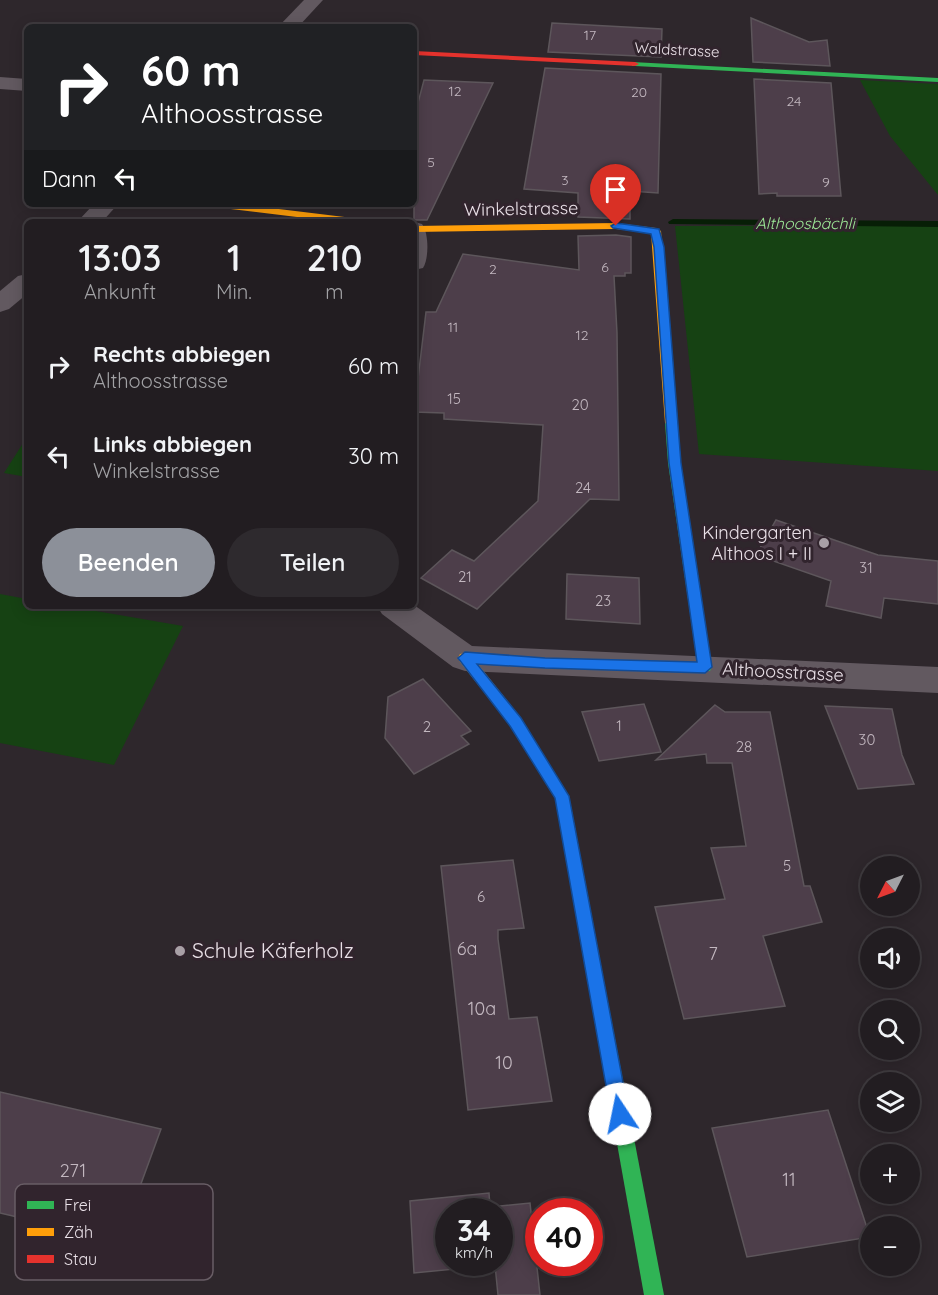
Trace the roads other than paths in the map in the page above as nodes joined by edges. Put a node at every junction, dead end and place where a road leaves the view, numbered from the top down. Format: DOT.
graph roads {
  1 [pos="314,0"];
  2 [pos="290,24"];
  3 [pos="417,53"];
  4 [pos="938,80"];
  5 [pos="0,83"];
  6 [pos="24,85"];
  7 [pos="104,207"];
  8 [pos="238,207"];
  9 [pos="92,219"];
  10 [pos="336,219"];
  11 [pos="417,229"];
  12 [pos="24,284"];
  13 [pos="0,304"];
  14 [pos="397,609"];
  15 [pos="465,658"];
  16 [pos="705,667"];
  17 [pos="936,684"];
  18 [pos="654,1295"];
  1 -- 2 [label="street"];
  3 -- 4 [label="street, Waldstrasse"];
  5 -- 6 [label="street"];
  7 -- 9 [label="street"];
  8 -- 10 [label="street"];
  11 -- 16 [label="street, Winkelstrasse"];
  12 -- 13 [label="street"];
  14 -- 15 [label="street"];
  15 -- 16 [label="street, Althoosstrasse"];
  15 -- 18 [label="street"];
  16 -- 17 [label="street, Althoosstrasse"];
}
